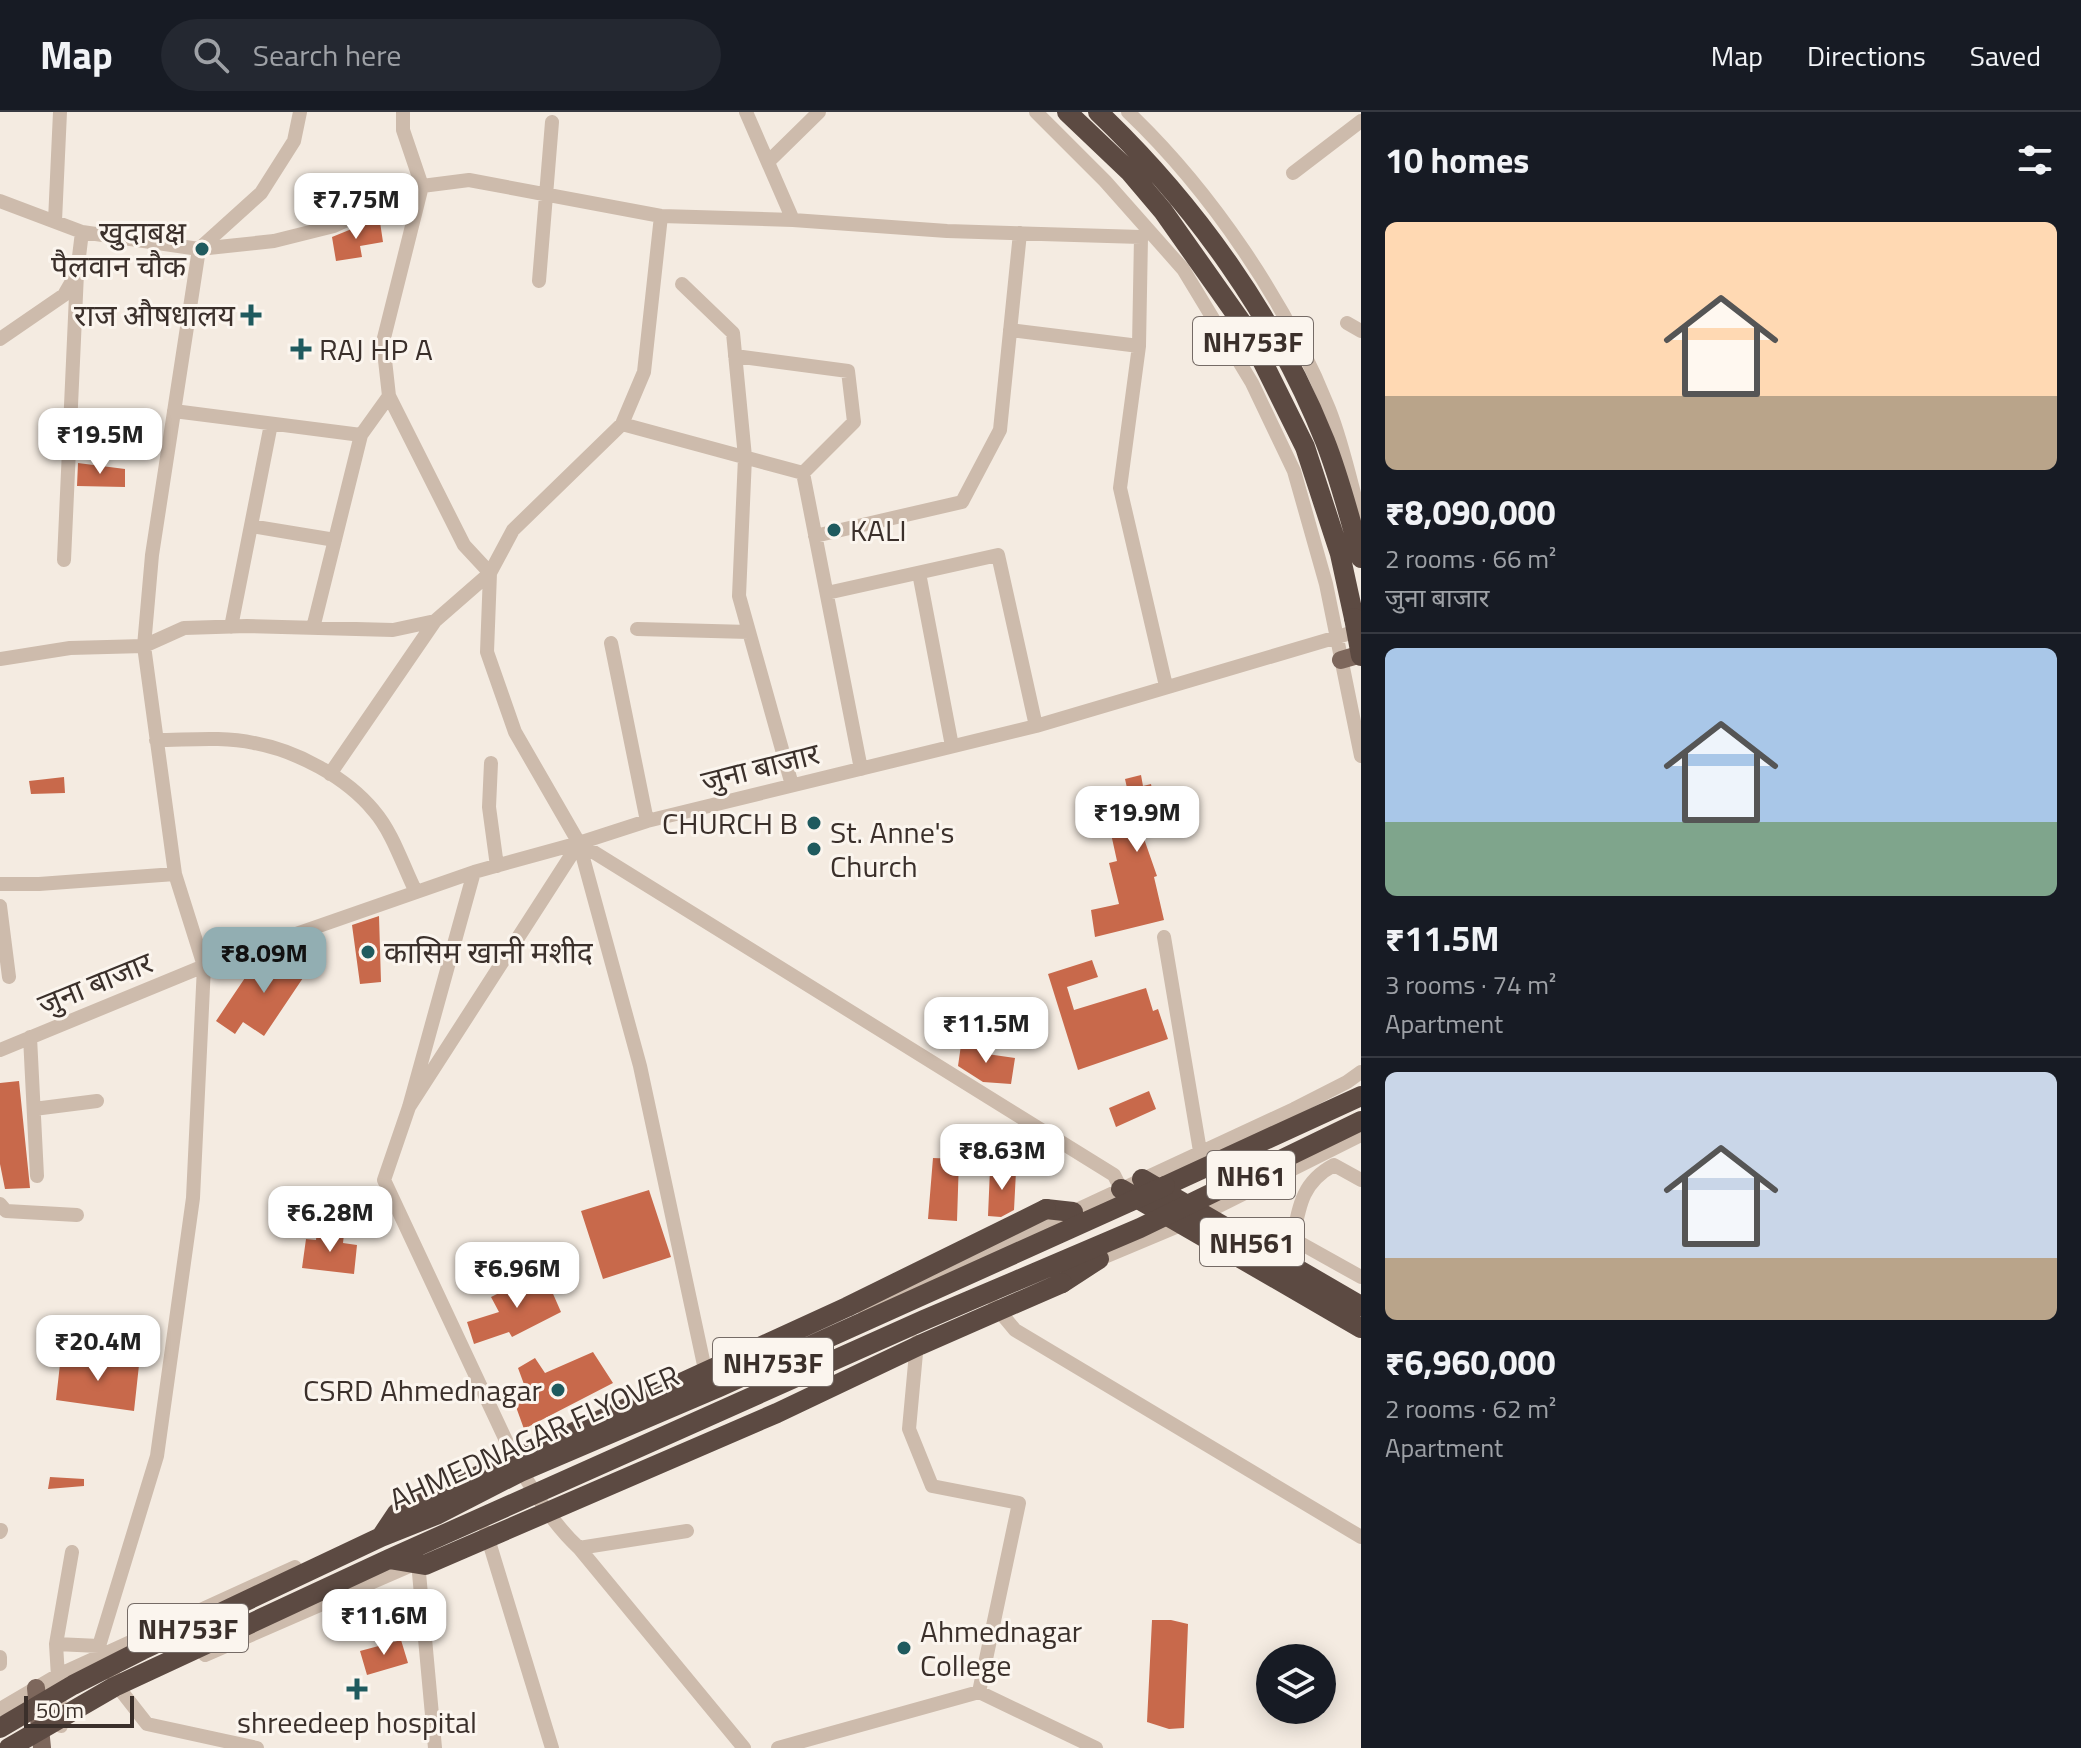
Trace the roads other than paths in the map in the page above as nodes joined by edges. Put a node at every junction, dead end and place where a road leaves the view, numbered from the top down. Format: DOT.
graph roads {
  1 [pos="60,112"];
  2 [pos="300,112"];
  3 [pos="403,112"];
  4 [pos="746,112"];
  5 [pos="819,112"];
  6 [pos="1036,112"];
  7 [pos="1067,112"];
  8 [pos="1098,112"];
  9 [pos="1128,112"];
  10 [pos="1361,121"];
  11 [pos="552,122"];
  12 [pos="768,162"];
  13 [pos="1293,173"];
  14 [pos="422,186"];
  15 [pos="547,194"];
  16 [pos="0,201"];
  17 [pos="661,216"];
  18 [pos="793,220"];
  19 [pos="55,221"];
  20 [pos="82,232"];
  21 [pos="1020,233"];
  22 [pos="1145,234"];
  23 [pos="199,249"];
  24 [pos="77,273"];
  25 [pos="539,281"];
  26 [pos="682,284"];
  27 [pos="1347,323"];
  28 [pos="1010,330"];
  29 [pos="1361,331"];
  30 [pos="0,339"];
  31 [pos="1139,346"];
  32 [pos="735,356"];
  33 [pos="389,396"];
  34 [pos="174,411"];
  35 [pos="271,424"];
  36 [pos="622,424"];
  37 [pos="361,435"];
  38 [pos="745,457"];
  39 [pos="803,473"];
  40 [pos="1361,520"];
  41 [pos="251,526"];
  42 [pos="815,536"];
  43 [pos="335,540"];
  44 [pos="1361,558"];
  45 [pos="64,560"];
  46 [pos="490,573"];
  47 [pos="919,573"];
  48 [pos="827,593"];
  49 [pos="435,621"];
  50 [pos="1357,624"];
  51 [pos="231,627"];
  52 [pos="313,628"];
  53 [pos="637,629"];
  54 [pos="749,632"];
  55 [pos="1338,637"];
  56 [pos="611,643"];
  57 [pos="144,646"];
  58 [pos="1354,657"];
  59 [pos="0,659"];
  60 [pos="1166,686"];
  61 [pos="1036,726"];
  62 [pos="156,740"];
  63 [pos="952,746"];
  64 [pos="1361,756"];
  65 [pos="491,763"];
  66 [pos="861,769"];
  67 [pos="330,774"];
  68 [pos="792,785"];
  69 [pos="647,821"];
  70 [pos="579,843"];
  71 [pos="497,866"];
  72 [pos="474,872"];
  73 [pos="175,874"];
  74 [pos="0,884"];
  75 [pos="416,892"];
  76 [pos="0,906"];
  77 [pos="1164,937"];
  78 [pos="204,966"];
  79 [pos="9,977"];
  80 [pos="30,1037"];
  81 [pos="0,1050"];
  82 [pos="1361,1072"];
  83 [pos="1361,1096"];
  84 [pos="97,1101"];
  85 [pos="409,1107"];
  86 [pos="34,1109"];
  87 [pos="1361,1121"];
  88 [pos="1361,1135"];
  89 [pos="1200,1151"];
  90 [pos="37,1176"];
  91 [pos="1142,1179"];
  92 [pos="1361,1180"];
  93 [pos="1117,1182"];
  94 [pos="1165,1186"];
  95 [pos="0,1204"];
  96 [pos="1073,1212"];
  97 [pos="1204,1213"];
  98 [pos="77,1215"];
  99 [pos="1183,1224"];
  100 [pos="1099,1259"];
  101 [pos="1361,1277"];
  102 [pos="995,1305"];
  103 [pos="1361,1306"];
  104 [pos="1361,1328"];
  105 [pos="917,1340"];
  106 [pos="707,1379"];
  107 [pos="517,1464"];
  108 [pos="544,1507"];
  109 [pos="687,1531"];
  110 [pos="486,1532"];
  111 [pos="381,1537"];
  112 [pos="1361,1537"];
  113 [pos="579,1548"];
  114 [pos="72,1552"];
  115 [pos="389,1559"];
  116 [pos="418,1562"];
  117 [pos="56,1644"];
  118 [pos="101,1650"];
  119 [pos="0,1657"];
  120 [pos="0,1664"];
  121 [pos="58,1675"];
  122 [pos="36,1688"];
  123 [pos="122,1692"];
  124 [pos="979,1692"];
  125 [pos="0,1709"];
  126 [pos="61,1727"];
  127 [pos="0,1728"];
  128 [pos="37,1745"];
  129 [pos="9,1748"];
  130 [pos="257,1748"];
  131 [pos="435,1748"];
  132 [pos="552,1748"];
  133 [pos="744,1748"];
  134 [pos="778,1748"];
  135 [pos="1096,1748"];
  1 -- 19 [label="street"];
  2 -- 23 [label="street"];
  3 -- 14 [label="street"];
  4 -- 12 [label="street"];
  5 -- 12 [label="street"];
  6 -- 22 [label="street"];
  7 -- 50 [label="highway, NH753F"];
  8 -- 44 [label="highway, NH753F"];
  9 -- 40 [label="street"];
  10 -- 13 [label="street"];
  11 -- 15 [label="street"];
  12 -- 18 [label="street"];
  14 -- 15 [label="street"];
  14 -- 23 [label="street"];
  14 -- 33 [label="street"];
  15 -- 17 [label="street"];
  15 -- 25 [label="street"];
  16 -- 19 [label="street"];
  17 -- 18 [label="street"];
  17 -- 36 [label="street"];
  18 -- 21 [label="street"];
  19 -- 20 [label="street"];
  20 -- 23 [label="street"];
  20 -- 24 [label="street"];
  21 -- 22 [label="street"];
  21 -- 28 [label="street"];
  22 -- 31 [label="street"];
  22 -- 55 [label="street"];
  23 -- 34 [label="street"];
  24 -- 30 [label="street"];
  24 -- 45 [label="street"];
  26 -- 32 [label="street"];
  27 -- 29 [label="street"];
  28 -- 31 [label="street"];
  28 -- 42 [label="street"];
  31 -- 60 [label="street"];
  32 -- 38 [label="street"];
  32 -- 39 [label="street"];
  33 -- 37 [label="street"];
  33 -- 46 [label="street"];
  34 -- 35 [label="street"];
  34 -- 57 [label="street"];
  35 -- 37 [label="street"];
  35 -- 41 [label="street"];
  36 -- 38 [label="street"];
  36 -- 46 [label="street"];
  37 -- 43 [label="street"];
  38 -- 39 [label="street"];
  38 -- 54 [label="street"];
  39 -- 42 [label="street"];
  41 -- 43 [label="street"];
  41 -- 51 [label="street"];
  42 -- 48 [label="street"];
  43 -- 52 [label="street"];
  46 -- 49 [label="street"];
  46 -- 70 [label="street"];
  47 -- 48 [label="street"];
  47 -- 61 [label="street"];
  47 -- 63 [label="street"];
  48 -- 66 [label="street"];
  49 -- 52 [label="street"];
  49 -- 67 [label="street"];
  50 -- 55 [label="street, जुना बाजार"];
  50 -- 58 [label="highway, bridge"];
  51 -- 52 [label="street"];
  51 -- 57 [label="street"];
  53 -- 54 [label="street"];
  54 -- 68 [label="street"];
  55 -- 58 [label="street"];
  55 -- 60 [label="street, जुना बाजार"];
  56 -- 69 [label="street"];
  57 -- 59 [label="street"];
  57 -- 62 [label="street"];
  58 -- 64 [label="street"];
  60 -- 61 [label="street, जुना बाजार"];
  61 -- 63 [label="street, जुना बाजार"];
  62 -- 67 [label="street"];
  62 -- 73 [label="street"];
  63 -- 66 [label="street, जुना बाजार"];
  65 -- 71 [label="street"];
  66 -- 68 [label="street, जुना बाजार"];
  67 -- 75 [label="street"];
  68 -- 69 [label="street, जुना बाजार"];
  69 -- 70 [label="street, जुना बाजार"];
  70 -- 71 [label="street, जुना बाजार"];
  70 -- 85 [label="street"];
  70 -- 93 [label="street"];
  70 -- 106 [label="street"];
  71 -- 72 [label="street, जुना बाजार"];
  72 -- 75 [label="street, जुना बाजार"];
  72 -- 85 [label="street"];
  73 -- 74 [label="street"];
  73 -- 78 [label="street"];
  75 -- 78 [label="street, जुना बाजार"];
  76 -- 79 [label="street"];
  77 -- 89 [label="street"];
  78 -- 80 [label="street, जुना बाजार"];
  78 -- 118 [label="street"];
  80 -- 81 [label="street, जुना बाजार"];
  80 -- 86 [label="street"];
  82 -- 89 [label="street"];
  83 -- 94 [label="highway, AHMEDNAGAR FLYOVER / NH61"];
  84 -- 86 [label="street"];
  85 -- 107 [label="street"];
  86 -- 90 [label="street"];
  87 -- 115 [label="highway, AHMEDNAGAR FLYOVER / NH61, bridge"];
  88 -- 97 [label="street"];
  89 -- 91 [label="street"];
  91 -- 93 [label="street, NH561"];
  91 -- 97 [label="highway, NH561"];
  92 -- 101 [label="street"];
  93 -- 96 [label="street"];
  93 -- 99 [label="highway"];
  94 -- 111 [label="highway, AHMEDNAGAR FLYOVER / NH753F, bridge"];
  95 -- 98 [label="street"];
  96 -- 106 [label="street"];
  96 -- 111 [label="highway, bridge"];
  97 -- 99 [label="street"];
  97 -- 103 [label="highway, NH561"];
  99 -- 100 [label="street"];
  99 -- 104 [label="highway"];
  100 -- 102 [label="street"];
  100 -- 115 [label="highway, bridge"];
  102 -- 105 [label="street"];
  102 -- 112 [label="street"];
  105 -- 108 [label="street"];
  105 -- 124 [label="street"];
  106 -- 107 [label="street"];
  107 -- 108 [label="street"];
  107 -- 118 [label="street"];
  108 -- 110 [label="street"];
  108 -- 113 [label="street"];
  109 -- 113 [label="street"];
  110 -- 116 [label="street"];
  110 -- 132 [label="street"];
  111 -- 127 [label="highway, AHMEDNAGAR FLYOVER / NH753F, bridge"];
  113 -- 133 [label="street"];
  114 -- 117 [label="street"];
  115 -- 129 [label="highway, AHMEDNAGAR FLYOVER / NH753F, bridge"];
  116 -- 123 [label="street"];
  116 -- 131 [label="street"];
  117 -- 118 [label="street"];
  117 -- 121 [label="street"];
  118 -- 121 [label="street"];
  118 -- 123 [label="street"];
  119 -- 120 [label="street"];
  121 -- 122 [label="street"];
  121 -- 126 [label="street"];
  122 -- 125 [label="street"];
  122 -- 128 [label="main road"];
  123 -- 126 [label="street"];
  123 -- 130 [label="street"];
  124 -- 134 [label="street"];
  124 -- 135 [label="street"];
  126 -- 128 [label="street"];
}
